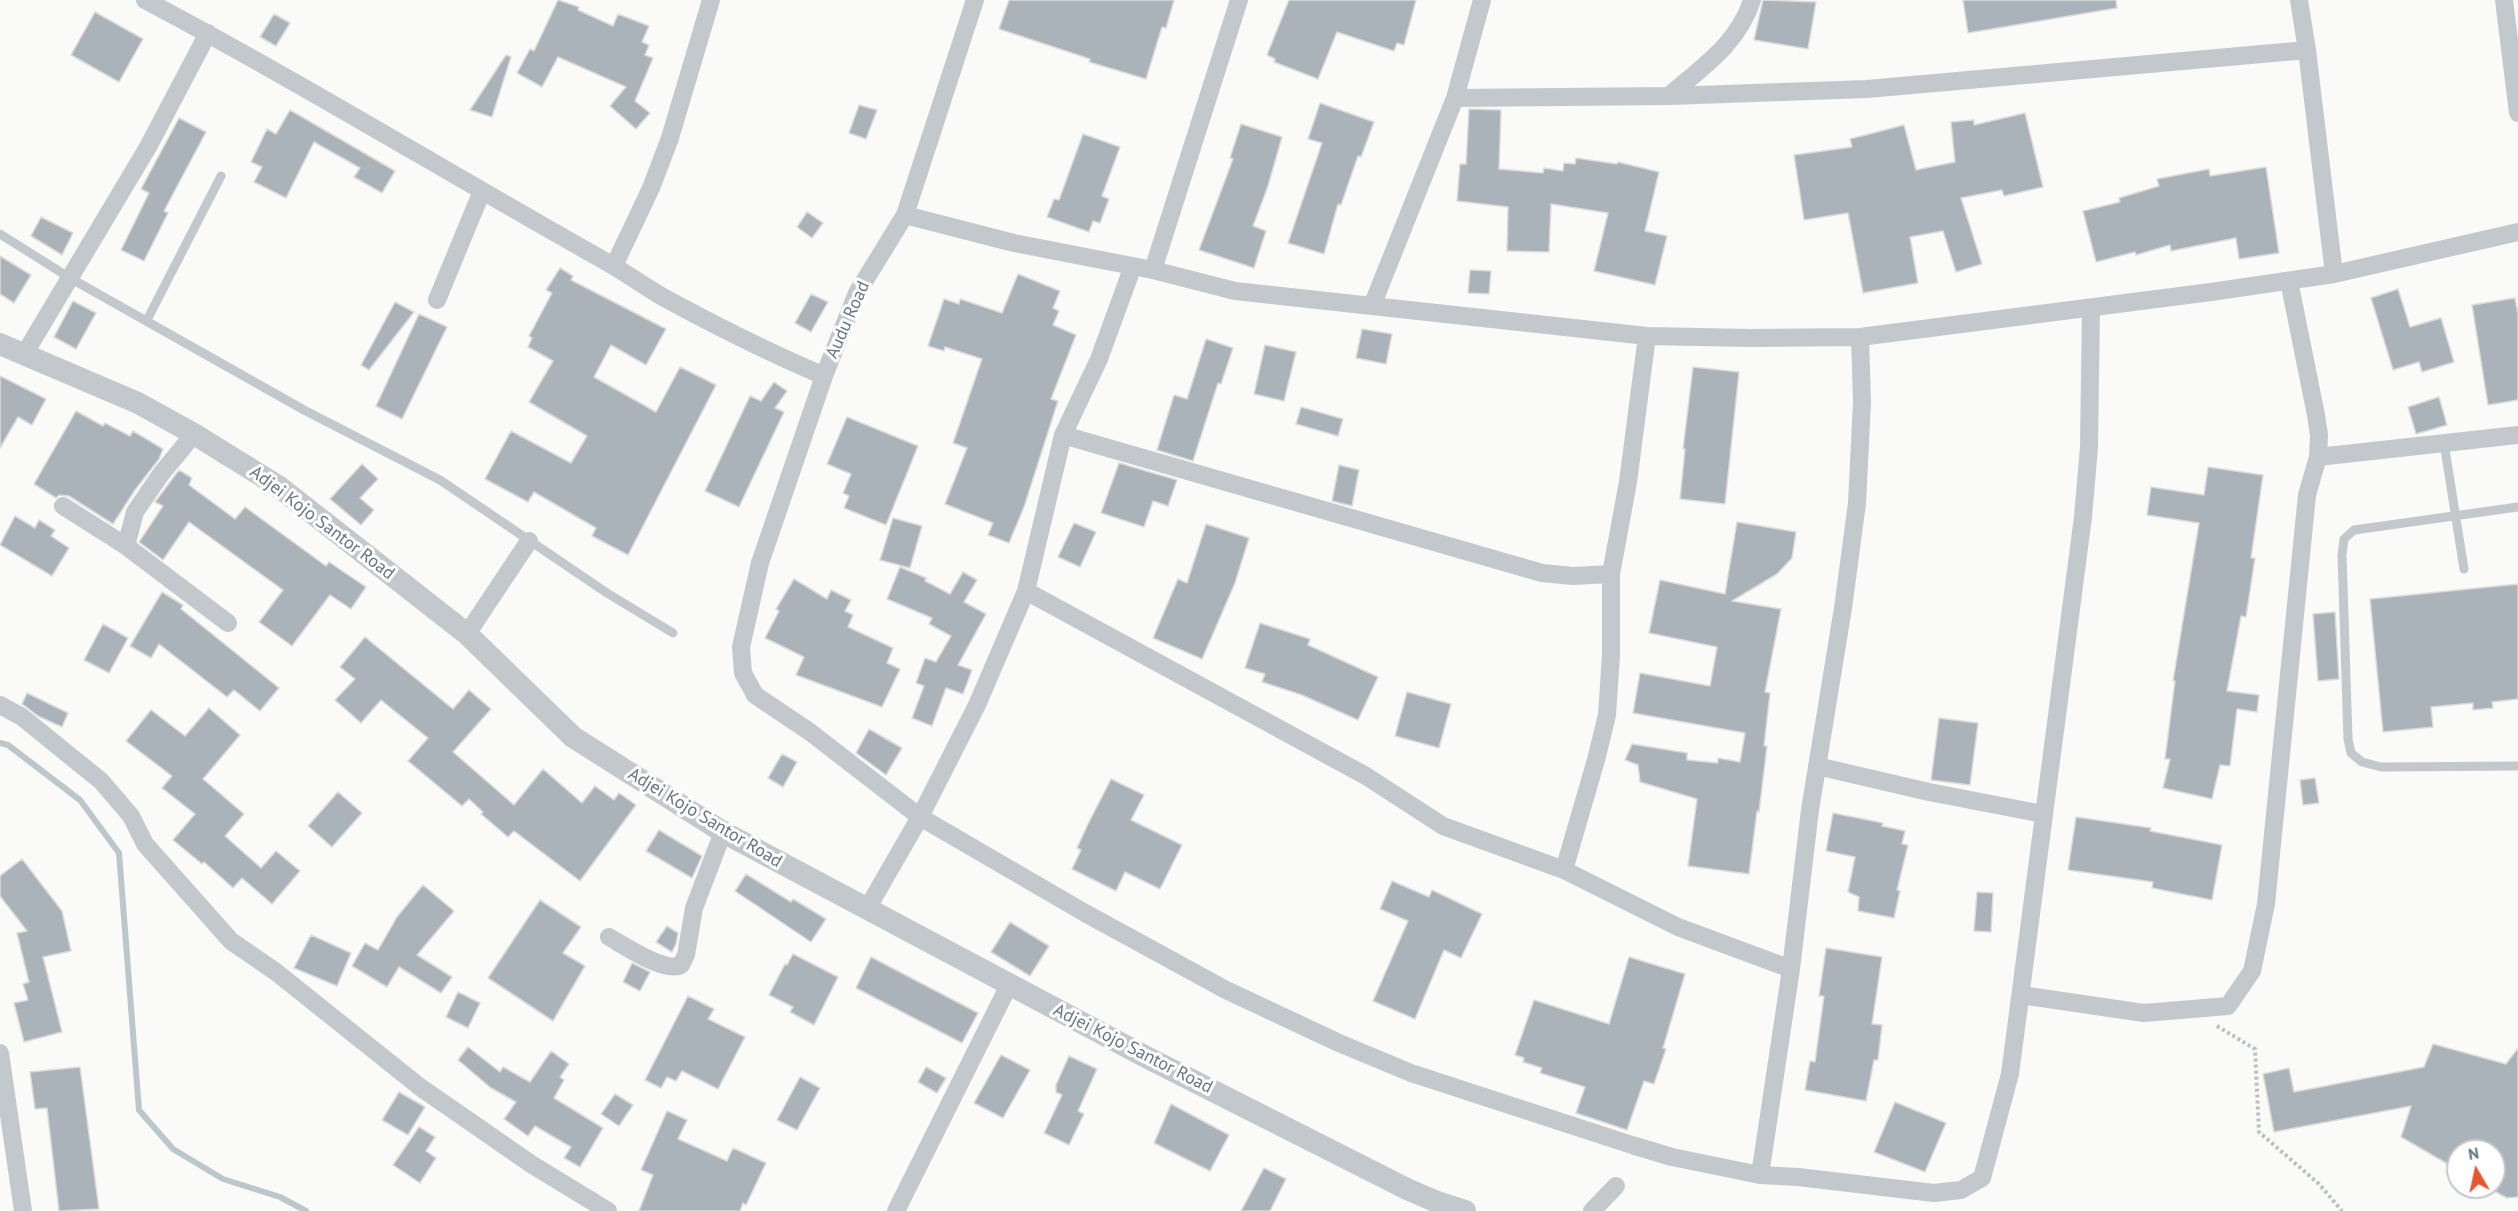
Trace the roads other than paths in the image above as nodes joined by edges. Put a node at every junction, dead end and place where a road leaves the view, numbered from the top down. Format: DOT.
graph roads {
  1 [pos="145,0"];
  2 [pos="711,0"];
  3 [pos="975,0"];
  4 [pos="1239,0"];
  5 [pos="1482,0"];
  6 [pos="1752,0"];
  7 [pos="2299,0"];
  8 [pos="2504,0"];
  9 [pos="208,33"];
  10 [pos="2307,50"];
  11 [pos="1669,96"];
  12 [pos="1455,98"];
  13 [pos="2518,113"];
  14 [pos="221,176"];
  15 [pos="482,191"];
  16 [pos="905,215"];
  17 [pos="2518,232"];
  18 [pos="0,234"];
  19 [pos="614,266"];
  20 [pos="1133,266"];
  21 [pos="1153,270"];
  22 [pos="2334,274"];
  23 [pos="70,278"];
  24 [pos="2289,281"];
  25 [pos="437,300"];
  26 [pos="1371,306"];
  27 [pos="2091,308"];
  28 [pos="147,320"];
  29 [pos="1647,336"];
  30 [pos="1860,337"];
  31 [pos="0,344"];
  32 [pos="25,353"];
  33 [pos="824,376"];
  34 [pos="194,434"];
  35 [pos="1064,435"];
  36 [pos="2518,435"];
  37 [pos="2445,443"];
  38 [pos="2318,457"];
  39 [pos="63,506"];
  40 [pos="2518,507"];
  41 [pos="2455,514"];
  42 [pos="529,541"];
  43 [pos="126,546"];
  44 [pos="2464,568"];
  45 [pos="1611,574"];
  46 [pos="1026,591"];
  47 [pos="228,623"];
  48 [pos="673,633"];
  49 [pos="467,634"];
  50 [pos="0,705"];
  51 [pos="1817,766"];
  52 [pos="2518,766"];
  53 [pos="2043,814"];
  54 [pos="920,817"];
  55 [pos="723,832"];
  56 [pos="1564,870"];
  57 [pos="867,909"];
  58 [pos="609,937"];
  59 [pos="1791,969"];
  60 [pos="1009,985"];
  61 [pos="2021,995"];
  62 [pos="0,1053"];
  63 [pos="1760,1175"];
  64 [pos="1616,1186"];
  65 [pos="22,1211"];
  66 [pos="608,1211"];
  67 [pos="896,1211"];
  68 [pos="1465,1211"];
  69 [pos="1592,1211"];
  1 -- 9 [label="street"];
  2 -- 19 [label="street"];
  3 -- 16 [label="street, Audu Road"];
  4 -- 21 [label="street"];
  5 -- 12 [label="street"];
  6 -- 11 [label="street"];
  7 -- 10 [label="street"];
  8 -- 13 [label="street"];
  9 -- 15 [label="street"];
  9 -- 23 [label="street"];
  10 -- 11 [label="street"];
  10 -- 22 [label="street"];
  11 -- 12 [label="street"];
  12 -- 26 [label="street"];
  14 -- 28 [label="lane"];
  15 -- 19 [label="street"];
  15 -- 25 [label="street"];
  16 -- 20 [label="street"];
  16 -- 33 [label="street, Audu Road"];
  17 -- 22 [label="street"];
  18 -- 23 [label="lane"];
  19 -- 33 [label="street"];
  20 -- 21 [label="street"];
  20 -- 35 [label="street"];
  21 -- 26 [label="street"];
  22 -- 24 [label="street"];
  23 -- 28 [label="lane"];
  23 -- 32 [label="street"];
  24 -- 27 [label="street"];
  24 -- 38 [label="street"];
  26 -- 29 [label="street"];
  27 -- 30 [label="street"];
  27 -- 53 [label="street"];
  28 -- 42 [label="lane"];
  29 -- 30 [label="street"];
  29 -- 45 [label="street"];
  30 -- 51 [label="street"];
  31 -- 32 [label="street, Adjei Kojo Santor Road"];
  32 -- 34 [label="street, Adjei Kojo Santor Road"];
  33 -- 54 [label="street, Audu Road"];
  34 -- 43 [label="street"];
  34 -- 49 [label="street, Adjei Kojo Santor Road"];
  35 -- 45 [label="street"];
  35 -- 46 [label="street"];
  36 -- 37 [label="street"];
  37 -- 38 [label="street"];
  37 -- 41 [label="lane"];
  38 -- 61 [label="street"];
  39 -- 43 [label="street"];
  40 -- 41 [label="lane"];
  41 -- 44 [label="lane"];
  41 -- 52 [label="lane"];
  42 -- 48 [label="lane"];
  42 -- 49 [label="street"];
  43 -- 47 [label="street"];
  45 -- 56 [label="street"];
  46 -- 54 [label="street"];
  46 -- 56 [label="street"];
  49 -- 55 [label="street, Adjei Kojo Santor Road"];
  50 -- 66 [label="street"];
  51 -- 53 [label="street"];
  51 -- 59 [label="street"];
  53 -- 61 [label="street"];
  54 -- 57 [label="street"];
  54 -- 63 [label="street"];
  55 -- 57 [label="street, Adjei Kojo Santor Road"];
  55 -- 58 [label="street"];
  56 -- 59 [label="street"];
  57 -- 60 [label="street, Adjei Kojo Santor Road"];
  59 -- 63 [label="street"];
  60 -- 67 [label="street"];
  60 -- 68 [label="street, Adjei Kojo Santor Road"];
  61 -- 63 [label="street"];
  62 -- 65 [label="street"];
  64 -- 69 [label="street"];
}
